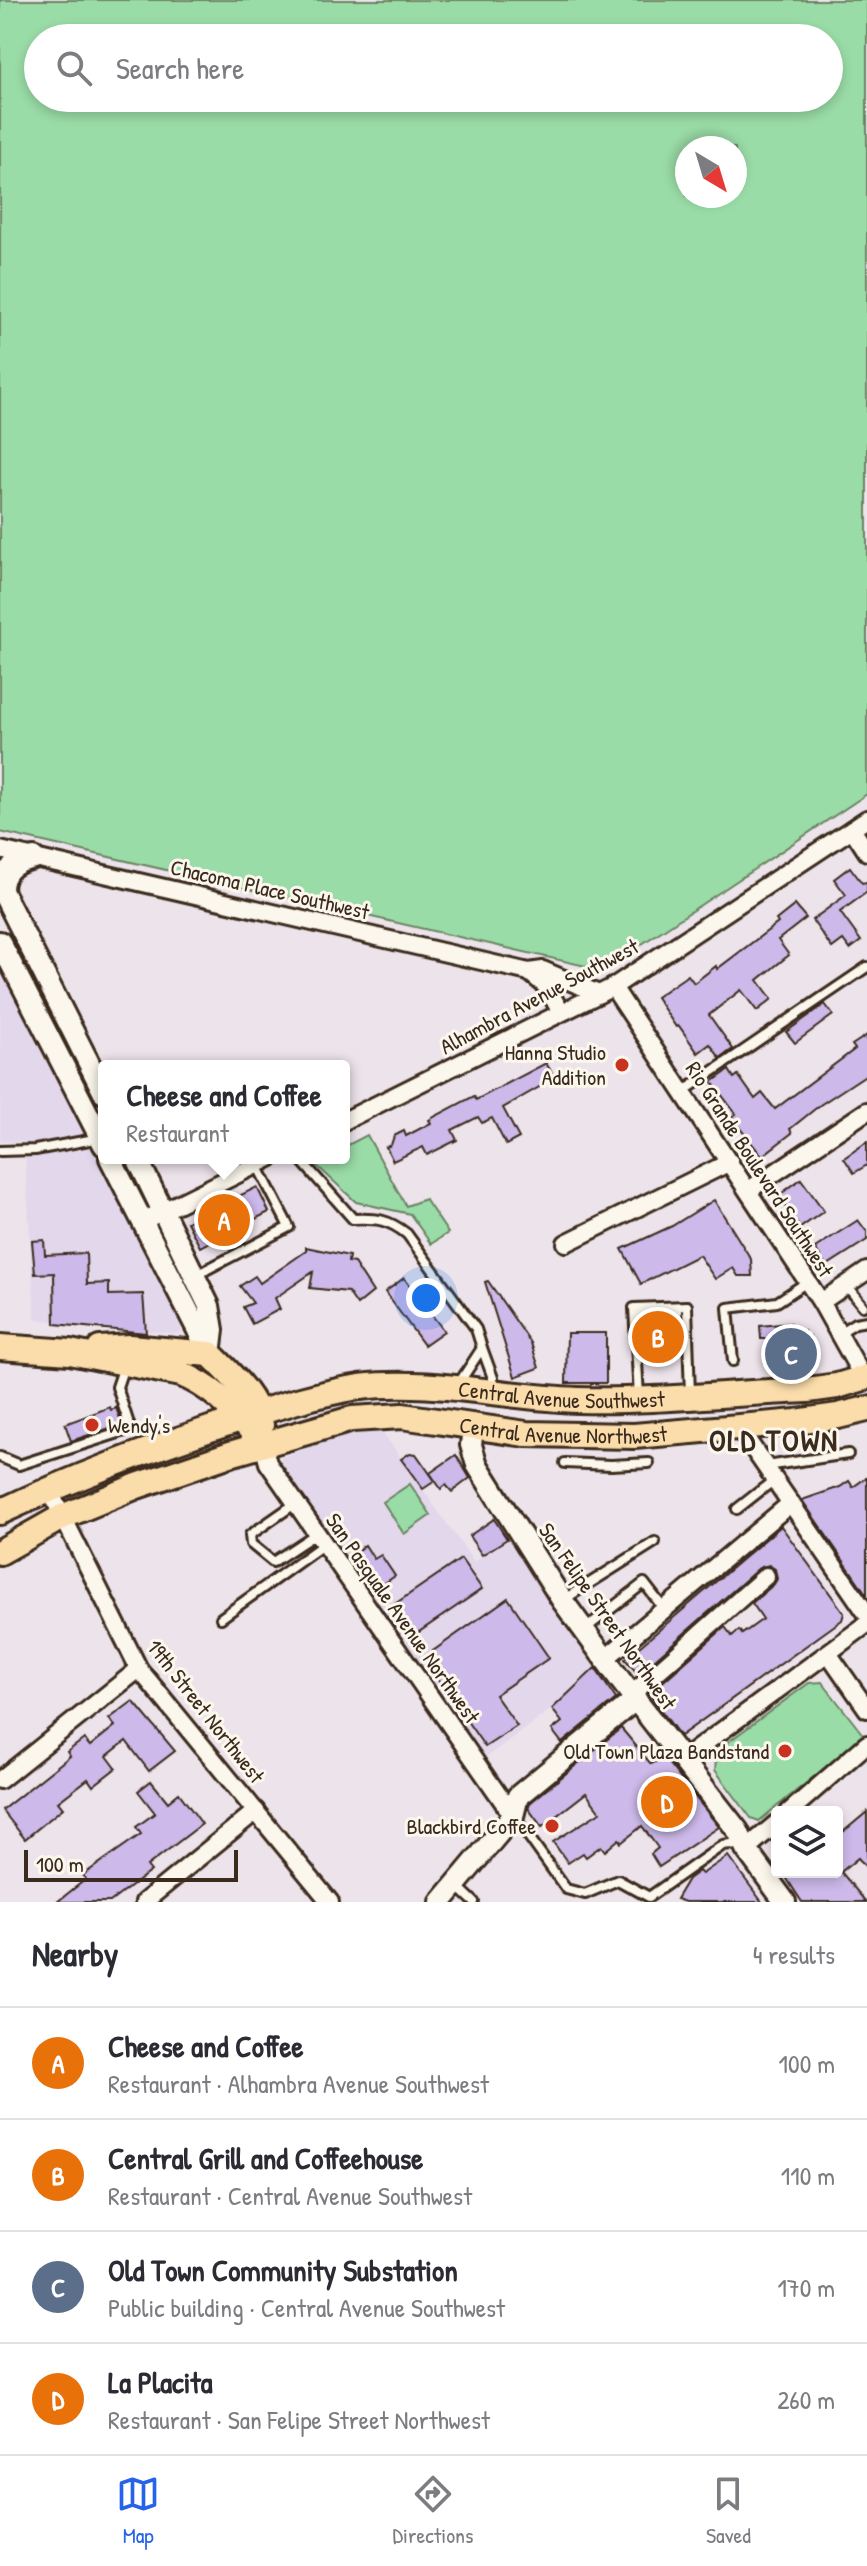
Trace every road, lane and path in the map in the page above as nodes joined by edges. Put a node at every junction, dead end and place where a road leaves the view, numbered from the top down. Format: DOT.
graph roads {
  1 [pos="867,819"];
  2 [pos="852,829"];
  3 [pos="0,850"];
  4 [pos="867,852"];
  5 [pos="34,858"];
  6 [pos="1,889"];
  7 [pos="0,942"];
  8 [pos="36,958"];
  9 [pos="867,967"];
  10 [pos="8,969"];
  11 [pos="529,972"];
  12 [pos="606,991"];
  13 [pos="561,1012"];
  14 [pos="98,1081"];
  15 [pos="684,1091"];
  16 [pos="867,1111"];
  17 [pos="350,1118"];
  18 [pos="98,1135"];
  19 [pos="98,1142"];
  20 [pos="0,1151"];
  21 [pos="730,1162"];
  22 [pos="113,1164"];
  23 [pos="140,1164"];
  24 [pos="257,1164"];
  25 [pos="264,1164"];
  26 [pos="304,1164"];
  27 [pos="749,1190"];
  28 [pos="164,1211"];
  29 [pos="143,1221"];
  30 [pos="566,1243"];
  31 [pos="867,1271"];
  32 [pos="195,1276"];
  33 [pos="808,1282"];
  34 [pos="846,1285"];
  35 [pos="821,1302"];
  36 [pos="865,1305"];
  37 [pos="865,1321"];
  38 [pos="839,1333"];
  39 [pos="0,1347"];
  40 [pos="482,1348"];
  41 [pos="70,1352"];
  42 [pos="210,1354"];
  43 [pos="733,1361"];
  44 [pos="124,1363"];
  45 [pos="866,1380"];
  46 [pos="455,1390"];
  47 [pos="492,1394"];
  48 [pos="690,1396"];
  49 [pos="639,1399"];
  50 [pos="867,1409"];
  51 [pos="250,1416"];
  52 [pos="473,1427"];
  53 [pos="739,1428"];
  54 [pos="263,1444"];
  55 [pos="848,1454"];
  56 [pos="0,1457"];
  57 [pos="565,1463"];
  58 [pos="649,1463"];
  59 [pos="770,1473"];
  60 [pos="49,1489"];
  61 [pos="296,1503"];
  62 [pos="791,1503"];
  63 [pos="737,1509"];
  64 [pos="0,1512"];
  65 [pos="62,1517"];
  66 [pos="321,1539"];
  67 [pos="655,1542"];
  68 [pos="0,1552"];
  69 [pos="766,1576"];
  70 [pos="562,1600"];
  71 [pos="664,1609"];
  72 [pos="867,1614"];
  73 [pos="221,1618"];
  74 [pos="867,1624"];
  75 [pos="584,1630"];
  76 [pos="828,1653"];
  77 [pos="605,1659"];
  78 [pos="139,1669"];
  79 [pos="634,1696"];
  80 [pos="867,1709"];
  81 [pos="867,1744"];
  82 [pos="682,1760"];
  83 [pos="0,1780"];
  84 [pos="796,1806"];
  85 [pos="256,1811"];
  86 [pos="513,1816"];
  87 [pos="771,1828"];
  88 [pos="746,1849"];
  89 [pos="456,1885"];
  90 [pos="144,1902"];
  91 [pos="330,1902"];
  92 [pos="441,1902"];
  93 [pos="474,1902"];
  94 [pos="785,1902"];
  1 -- 2 [label="street, Alhambra Avenue Southwest"];
  2 -- 4 [label="street"];
  2 -- 12 [label="street, Alhambra Avenue Southwest"];
  3 -- 5 [label="street, Chacoma Place Southwest"];
  5 -- 6 [label="street"];
  5 -- 11 [label="street, Chacoma Place Southwest"];
  6 -- 8 [label="street"];
  7 -- 10 [label="street"];
  8 -- 10 [label="lane"];
  8 -- 14 [label="street"];
  9 -- 15 [label="lane"];
  10 -- 18 [label="street"];
  11 -- 12 [label="street, Chacoma Place Southwest"];
  11 -- 13 [label="street"];
  12 -- 13 [label="street, Alhambra Avenue Southwest"];
  12 -- 15 [label="street, Rio Grande Boulevard Southwest"];
  13 -- 17 [label="street, Alhambra Avenue Southwest"];
  15 -- 21 [label="street, Rio Grande Boulevard Southwest"];
  16 -- 27 [label="street"];
  19 -- 20 [label="lane"];
  21 -- 27 [label="street, Rio Grande Boulevard Southwest"];
  21 -- 30 [label="street"];
  22 -- 29 [label="street"];
  23 -- 28 [label="street"];
  24 -- 28 [label="street"];
  25 -- 32 [label="lane"];
  26 -- 40 [label="lane"];
  27 -- 33 [label="street, Rio Grande Boulevard Southwest"];
  28 -- 29 [label="street"];
  28 -- 32 [label="street"];
  29 -- 42 [label="street"];
  31 -- 34 [label="street"];
  32 -- 42 [label="street"];
  33 -- 35 [label="street, Rio Grande Boulevard Southwest"];
  33 -- 43 [label="lane"];
  34 -- 35 [label="street"];
  34 -- 36 [label="lane"];
  35 -- 38 [label="street, Rio Grande Boulevard Southwest"];
  36 -- 37 [label="lane"];
  37 -- 38 [label="lane"];
  38 -- 45 [label="street, Rio Grande Boulevard Southwest"];
  39 -- 41 [label="main road"];
  40 -- 46 [label="lane"];
  40 -- 47 [label="lane"];
  41 -- 42 [label="main road"];
  41 -- 44 [label="main road"];
  42 -- 51 [label="main road"];
  44 -- 51 [label="main road"];
  44 -- 56 [label="lane"];
  45 -- 48 [label="main road, Central Avenue Southwest"];
  46 -- 47 [label="main road, Central Avenue Southwest"];
  46 -- 51 [label="main road, Central Avenue Southwest"];
  47 -- 49 [label="main road, Central Avenue Southwest"];
  48 -- 49 [label="main road, Central Avenue Southwest"];
  48 -- 49 [label="lane"];
  50 -- 53 [label="main road, Central Avenue Northwest"];
  51 -- 54 [label="main road"];
  51 -- 60 [label="main road, Central Avenue Southwest"];
  52 -- 53 [label="main road, Central Avenue Northwest"];
  52 -- 54 [label="main road, Central Avenue Northwest"];
  52 -- 70 [label="street, San Felipe Street Northwest"];
  53 -- 59 [label="street"];
  54 -- 61 [label="street, San Pasquale Avenue Northwest"];
  54 -- 65 [label="main road, Central Avenue Northwest"];
  55 -- 59 [label="lane"];
  57 -- 58 [label="lane"];
  59 -- 62 [label="street"];
  59 -- 63 [label="lane"];
  60 -- 64 [label="main road, Central Avenue Southwest"];
  60 -- 65 [label="street, 19th Street Northwest"];
  61 -- 66 [label="street, San Pasquale Avenue Northwest"];
  61 -- 66 [label="lane"];
  62 -- 71 [label="street"];
  62 -- 72 [label="street"];
  65 -- 68 [label="main road, Central Avenue Northwest"];
  65 -- 78 [label="street, 19th Street Northwest"];
  66 -- 73 [label="lane"];
  66 -- 86 [label="street, San Pasquale Avenue Northwest"];
  67 -- 70 [label="lane"];
  69 -- 79 [label="street"];
  70 -- 75 [label="street, San Felipe Street Northwest"];
  71 -- 75 [label="lane"];
  71 -- 77 [label="street"];
  74 -- 76 [label="street"];
  75 -- 77 [label="street, San Felipe Street Northwest"];
  76 -- 80 [label="street"];
  76 -- 82 [label="street"];
  77 -- 79 [label="street, San Felipe Street Northwest"];
  78 -- 83 [label="street"];
  78 -- 85 [label="street, 19th Street Northwest"];
  79 -- 82 [label="street, San Felipe Street Northwest"];
  79 -- 86 [label="street"];
  81 -- 84 [label="street"];
  82 -- 88 [label="street, San Felipe Street Northwest"];
  85 -- 90 [label="street"];
  85 -- 91 [label="street, 19th Street Northwest"];
  86 -- 88 [label="lane"];
  86 -- 89 [label="street"];
  87 -- 88 [label="street"];
  88 -- 94 [label="street, San Felipe Street Northwest"];
  89 -- 92 [label="street"];
  89 -- 93 [label="lane"];
}
